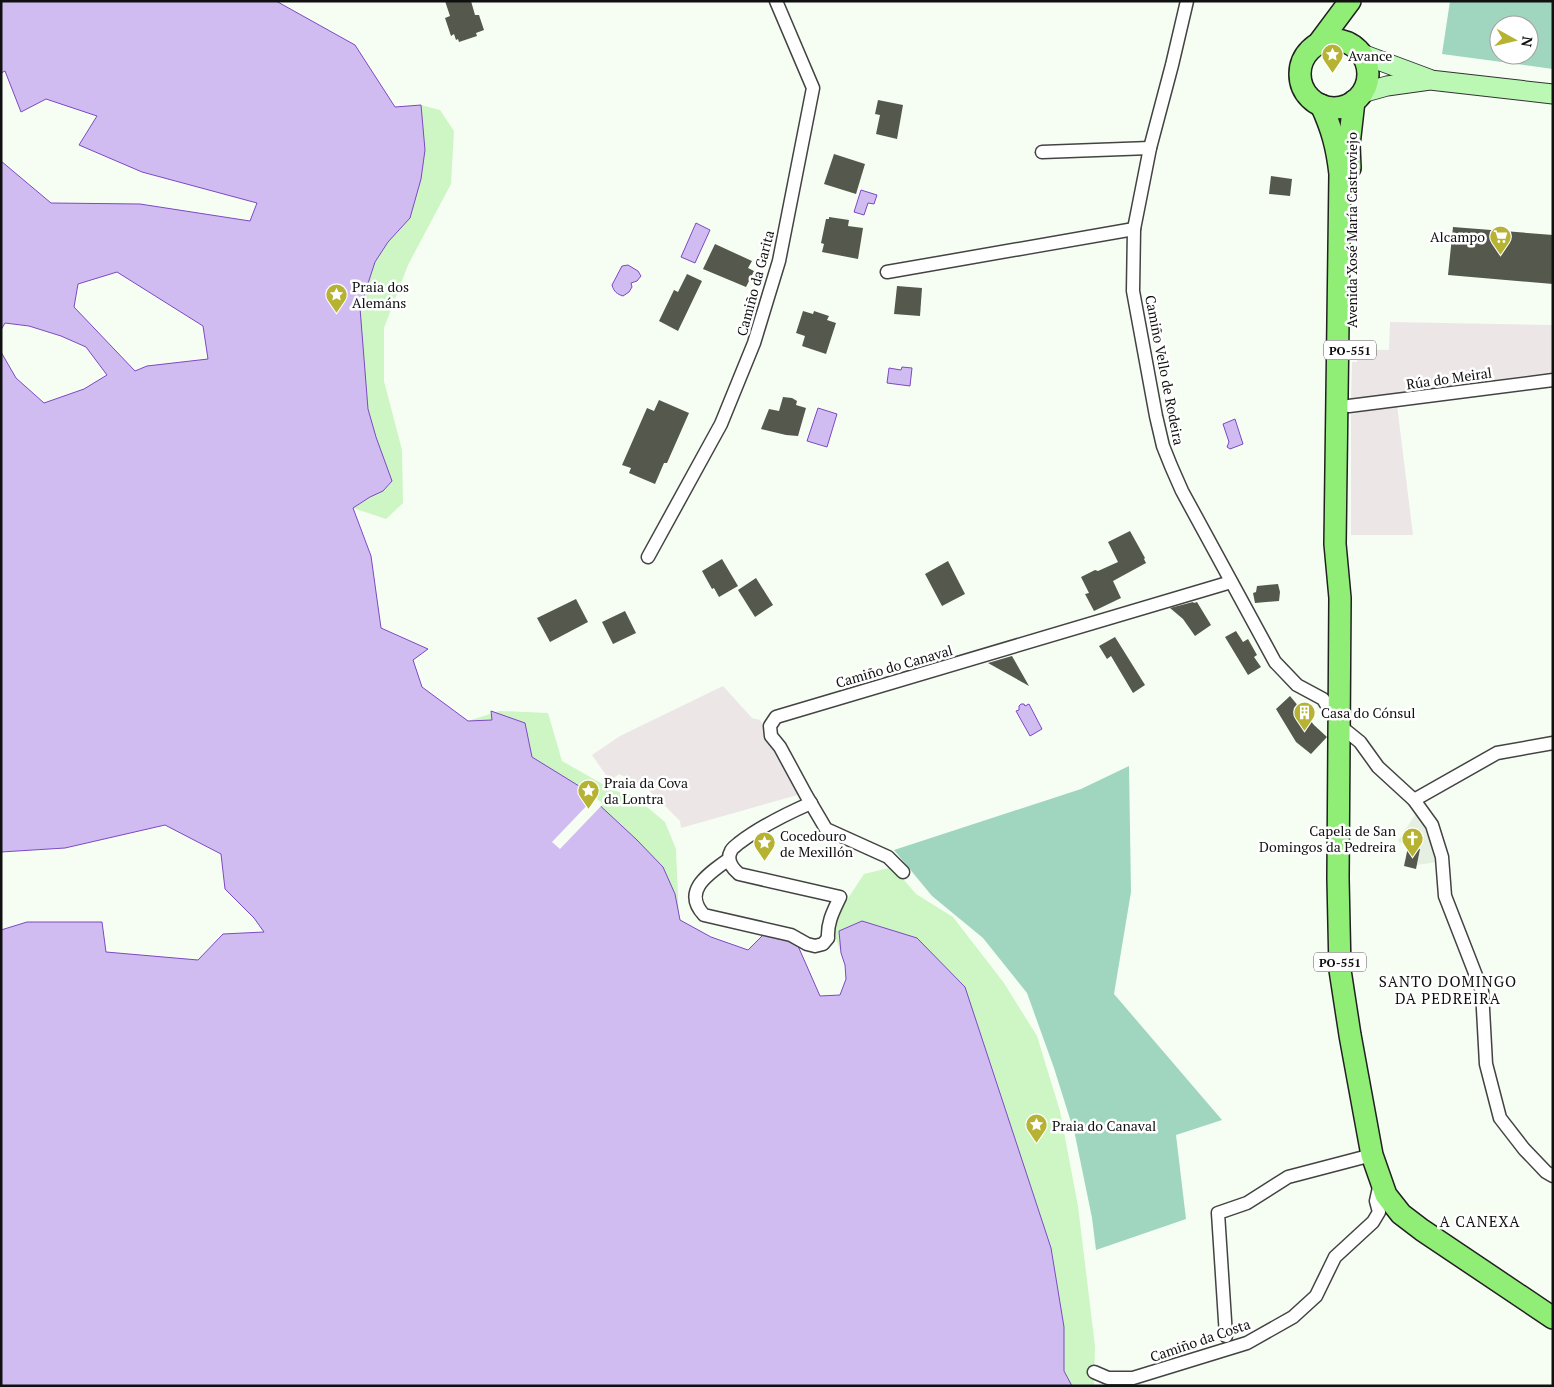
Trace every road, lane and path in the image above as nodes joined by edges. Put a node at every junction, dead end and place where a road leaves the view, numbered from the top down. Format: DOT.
graph roads {
  1 [pos="776,1"];
  2 [pos="1187,1"];
  3 [pos="1350,1"];
  4 [pos="1354,1"];
  5 [pos="1318,44"];
  6 [pos="1359,50"];
  7 [pos="1430,80"];
  8 [pos="1553,94"];
  9 [pos="1358,97"];
  10 [pos="1321,105"];
  11 [pos="1150,148"];
  12 [pos="1042,152"];
  13 [pos="1134,229"];
  14 [pos="887,272"];
  15 [pos="1344,295"];
  16 [pos="1553,380"];
  17 [pos="1343,407"];
  18 [pos="648,557"];
  19 [pos="1231,582"];
  20 [pos="1340,598"];
  21 [pos="1339,725"];
  22 [pos="1553,743"];
  23 [pos="1414,800"];
  24 [pos="811,803"];
  25 [pos="729,859"];
  26 [pos="903,872"];
  27 [pos="1372,1155"];
  28 [pos="1553,1176"];
  29 [pos="1383,1188"];
  30 [pos="1553,1318"];
  31 [pos="1226,1336"];
  32 [pos="1094,1372"];
  1 -- 18 [label="street, Camiño da Garita"];
  2 -- 11 [label="street, Camiño Vello de Rodeira"];
  3 -- 5 [label="main road, PO-551"];
  4 -- 6 [label="main road, PO-551"];
  5 -- 6 [label="main road"];
  5 -- 10 [label="main road, PO-551"];
  6 -- 7 [label="main road"];
  6 -- 9 [label="main road, PO-551"];
  7 -- 8 [label="main road"];
  7 -- 9 [label="main road"];
  9 -- 10 [label="main road"];
  9 -- 15 [label="main road, Avenida Xosé María Castroviejo / PO-551"];
  10 -- 15 [label="main road, Avenida Xosé María Castroviejo / PO-551"];
  11 -- 12 [label="street"];
  11 -- 13 [label="street, Camiño Vello de Rodeira"];
  13 -- 14 [label="street"];
  13 -- 19 [label="street, Camiño Vello de Rodeira"];
  15 -- 17 [label="main road, Avenida Xosé María Castroviejo / PO-551"];
  15 -- 17 [label="main road, Avenida Xosé María Castroviejo / PO-551"];
  16 -- 17 [label="street, Rúa do Meiral"];
  17 -- 20 [label="main road, Avenida Xosé María Castroviejo / PO-551"];
  17 -- 20 [label="main road, Avenida Xosé María Castroviejo / PO-551"];
  19 -- 21 [label="street, Camiño Vello de Rodeira"];
  19 -- 24 [label="street, Camiño do Canaval"];
  20 -- 21 [label="main road, Avenida Xosé María Castroviejo / PO-551"];
  21 -- 23 [label="street, Camiño Vello de Rodeira"];
  21 -- 27 [label="main road, Avenida Xosé María Castroviejo / PO-551"];
  22 -- 23 [label="street"];
  23 -- 28 [label="street, Camiño Vello de Rodeira"];
  24 -- 25 [label="street"];
  24 -- 26 [label="street, Camiño do Canaval"];
  25 -- 25 [label="street"];
  27 -- 29 [label="main road, Avenida Xosé María Castroviejo / PO-551"];
  27 -- 31 [label="street"];
  29 -- 30 [label="main road, PO-551"];
  29 -- 32 [label="street, Camiño da Costa"];
}
